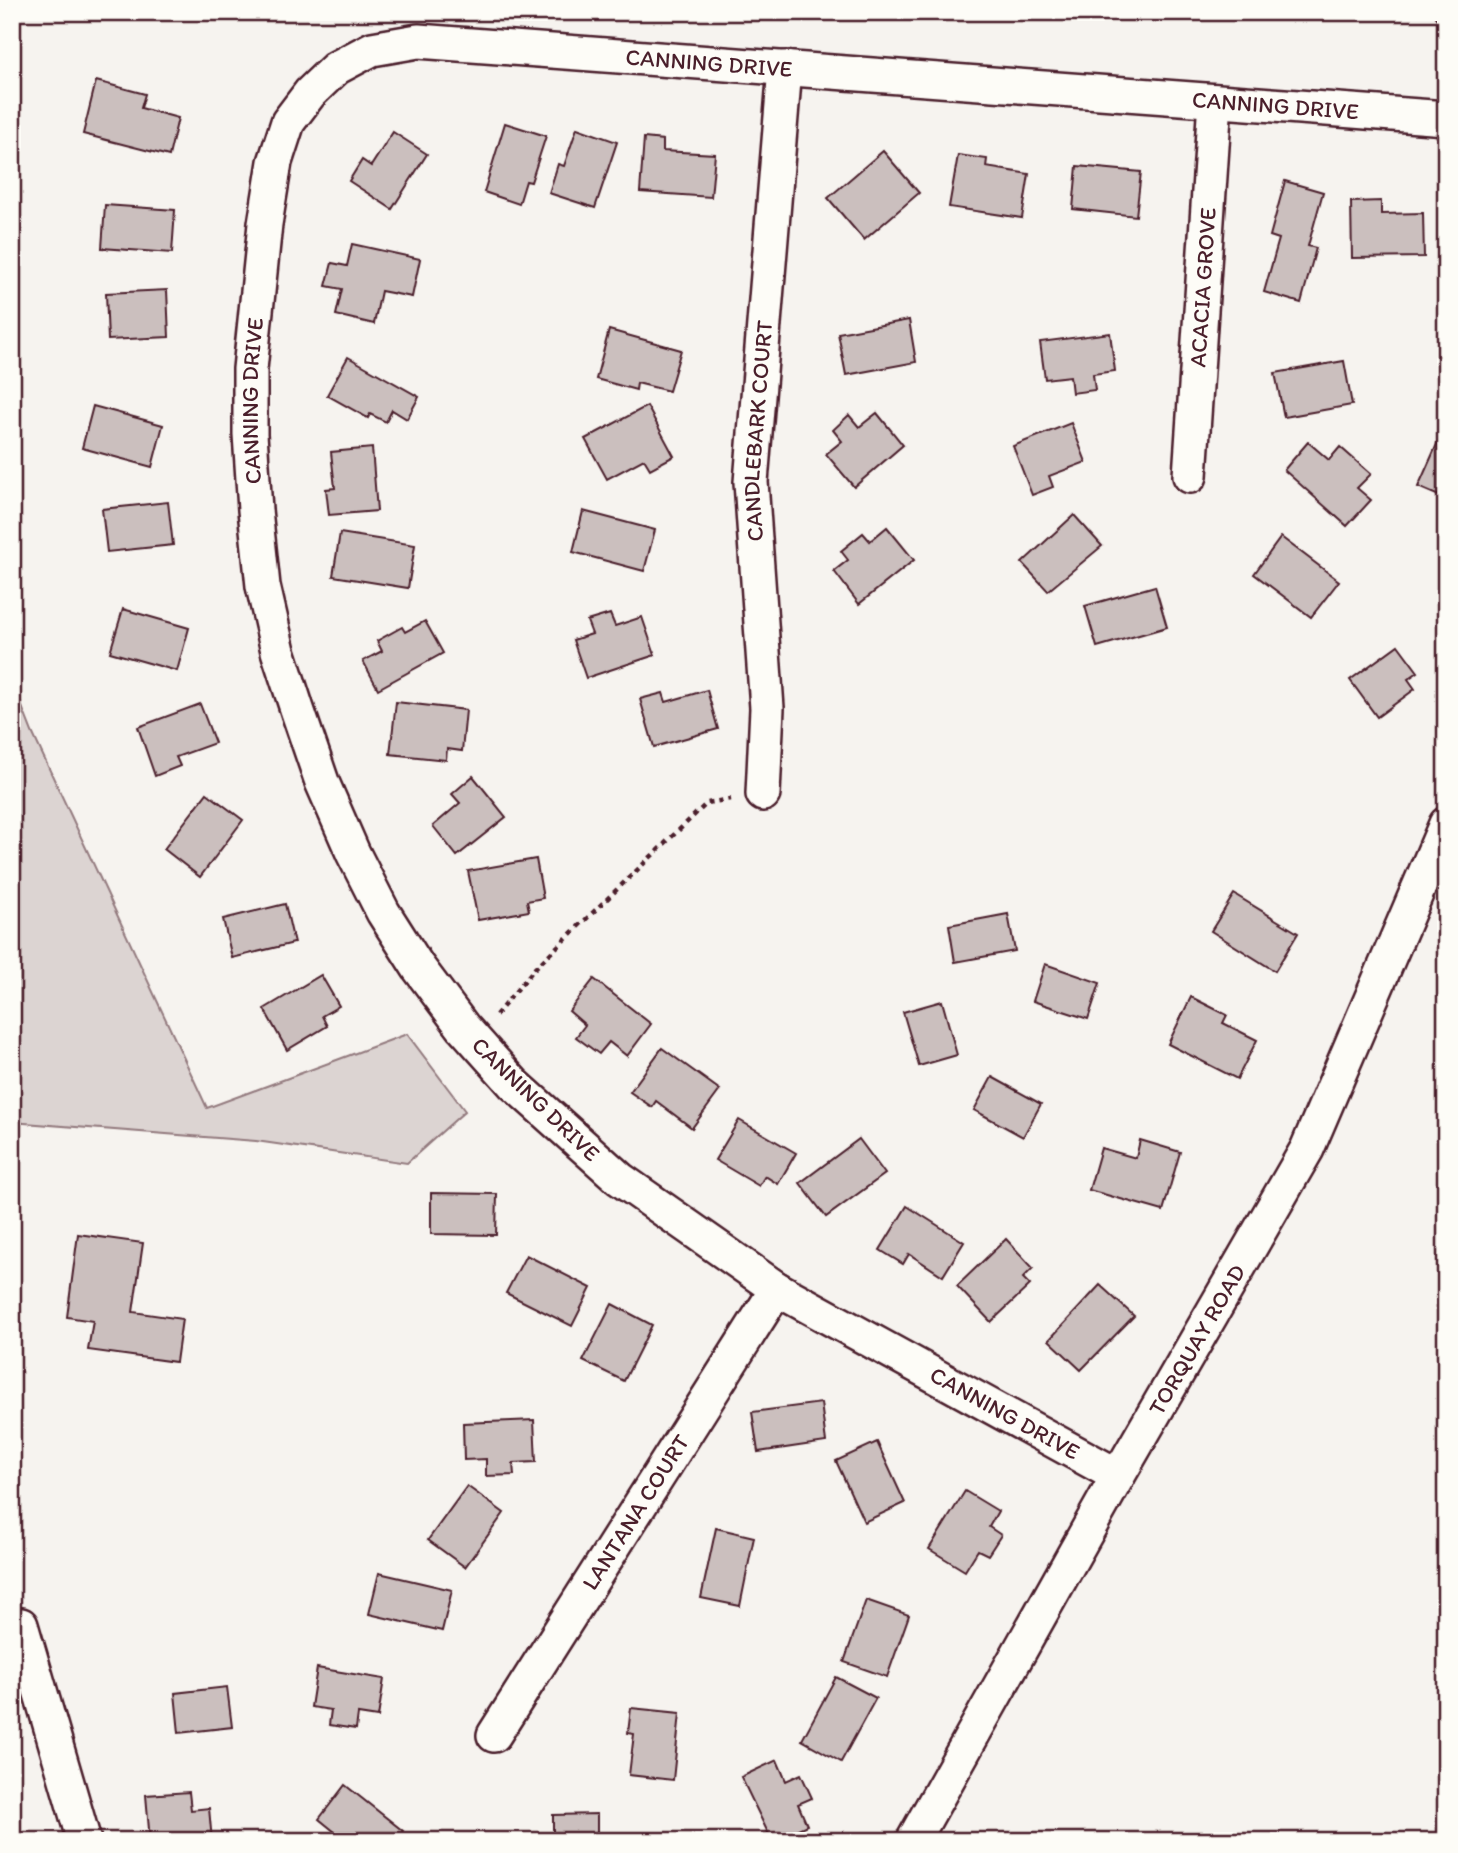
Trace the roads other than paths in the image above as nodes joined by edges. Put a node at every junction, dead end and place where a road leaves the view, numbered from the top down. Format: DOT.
graph roads {
  1 [pos="785,68"];
  2 [pos="1215,101"];
  3 [pos="1446,118"];
  4 [pos="1190,476"];
  5 [pos="763,794"];
  6 [pos="1446,824"];
  7 [pos="777,1289"];
  8 [pos="1118,1475"];
  9 [pos="21,1625"];
  10 [pos="494,1735"];
  11 [pos="84,1841"];
  12 [pos="914,1841"];
  1 -- 2 [label="street, CANNING DRIVE"];
  1 -- 5 [label="street, CANDLEBARK COURT"];
  1 -- 7 [label="street, CANNING DRIVE"];
  2 -- 3 [label="street, CANNING DRIVE"];
  2 -- 4 [label="street, ACACIA GROVE"];
  6 -- 8 [label="street, TORQUAY ROAD"];
  7 -- 8 [label="street, CANNING DRIVE"];
  7 -- 10 [label="street, LANTANA COURT"];
  8 -- 12 [label="street, TORQUAY ROAD"];
  9 -- 11 [label="street"];
}
